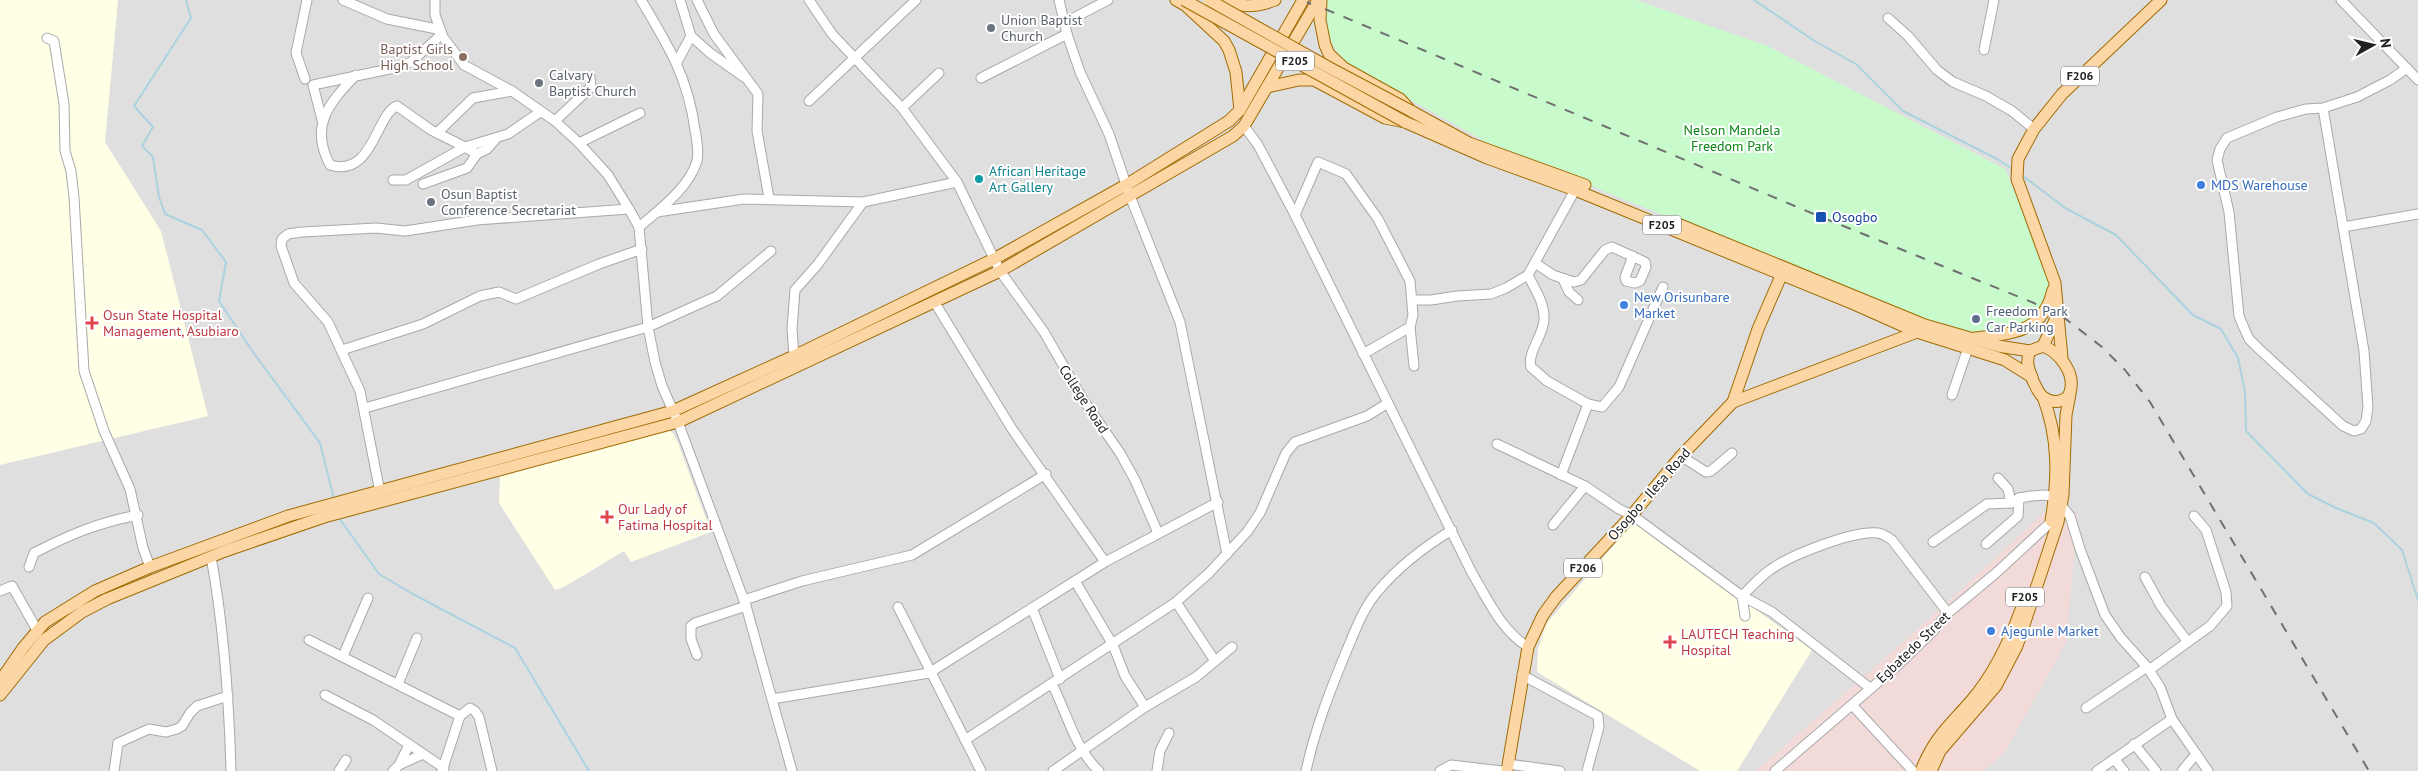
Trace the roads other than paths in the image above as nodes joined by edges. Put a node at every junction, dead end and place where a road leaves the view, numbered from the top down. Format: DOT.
graph roads {
  1 [pos="307,0"];
  2 [pos="343,0"];
  3 [pos="434,0"];
  4 [pos="641,0"];
  5 [pos="680,0"];
  6 [pos="697,0"];
  7 [pos="916,0"];
  8 [pos="1059,0"];
  9 [pos="1108,0"];
  10 [pos="1176,0"];
  11 [pos="1184,0"];
  12 [pos="1209,0"];
  13 [pos="1227,0"];
  14 [pos="1275,0"];
  15 [pos="1304,0"];
  16 [pos="1319,0"];
  17 [pos="1994,0"];
  18 [pos="2162,0"];
  19 [pos="2341,0"];
  20 [pos="811,1"];
  21 [pos="1888,18"];
  22 [pos="1064,23"];
  23 [pos="442,34"];
  24 [pos="1066,34"];
  25 [pos="691,36"];
  26 [pos="47,38"];
  27 [pos="1984,50"];
  28 [pos="855,60"];
  29 [pos="677,62"];
  30 [pos="2407,68"];
  31 [pos="939,73"];
  32 [pos="356,75"];
  33 [pos="590,77"];
  34 [pos="746,78"];
  35 [pos="981,78"];
  36 [pos="305,79"];
  37 [pos="2418,80"];
  38 [pos="1267,87"];
  39 [pos="512,90"];
  40 [pos="809,101"];
  41 [pos="902,108"];
  42 [pos="2323,108"];
  43 [pos="1240,110"];
  44 [pos="1412,111"];
  45 [pos="540,112"];
  46 [pos="640,113"];
  47 [pos="322,120"];
  48 [pos="554,121"];
  49 [pos="1405,122"];
  50 [pos="1244,126"];
  51 [pos="2034,128"];
  52 [pos="437,133"];
  53 [pos="495,140"];
  54 [pos="579,143"];
  55 [pos="465,147"];
  56 [pos="477,154"];
  57 [pos="393,180"];
  58 [pos="957,182"];
  59 [pos="423,184"];
  60 [pos="1575,190"];
  61 [pos="1128,191"];
  62 [pos="769,198"];
  63 [pos="863,202"];
  64 [pos="629,209"];
  65 [pos="657,212"];
  66 [pos="2418,214"];
  67 [pos="1295,215"];
  68 [pos="639,227"];
  69 [pos="2342,227"];
  70 [pos="642,249"];
  71 [pos="771,251"];
  72 [pos="1633,256"];
  73 [pos="994,259"];
  74 [pos="1535,263"];
  75 [pos="1000,270"];
  76 [pos="1784,271"];
  77 [pos="1528,275"];
  78 [pos="1563,279"];
  79 [pos="2055,283"];
  80 [pos="1663,287"];
  81 [pos="1413,300"];
  82 [pos="1578,300"];
  83 [pos="935,303"];
  84 [pos="2058,315"];
  85 [pos="648,327"];
  86 [pos="1410,327"];
  87 [pos="1917,332"];
  88 [pos="1968,343"];
  89 [pos="2043,346"];
  90 [pos="342,350"];
  91 [pos="2030,351"];
  92 [pos="1363,354"];
  93 [pos="794,356"];
  94 [pos="2062,358"];
  95 [pos="1414,366"];
  96 [pos="2032,377"];
  97 [pos="1952,394"];
  98 [pos="2070,394"];
  99 [pos="2043,397"];
  100 [pos="1733,402"];
  101 [pos="1388,403"];
  102 [pos="1588,404"];
  103 [pos="365,408"];
  104 [pos="673,411"];
  105 [pos="678,422"];
  106 [pos="1497,444"];
  107 [pos="1732,453"];
  108 [pos="1681,456"];
  109 [pos="1046,474"];
  110 [pos="1561,475"];
  111 [pos="1998,478"];
  112 [pos="1585,486"];
  113 [pos="380,492"];
  114 [pos="2019,498"];
  115 [pos="2058,501"];
  116 [pos="1218,502"];
  117 [pos="2011,503"];
  118 [pos="344,506"];
  119 [pos="322,512"];
  120 [pos="138,515"];
  121 [pos="1632,515"];
  122 [pos="2194,516"];
  123 [pos="2050,523"];
  124 [pos="1553,525"];
  125 [pos="1452,530"];
  126 [pos="1158,533"];
  127 [pos="1933,542"];
  128 [pos="1986,544"];
  129 [pos="1228,554"];
  130 [pos="211,556"];
  131 [pos="1105,562"];
  132 [pos="150,566"];
  133 [pos="29,567"];
  134 [pos="2145,577"];
  135 [pos="1075,581"];
  136 [pos="0,591"];
  137 [pos="1742,596"];
  138 [pos="368,598"];
  139 [pos="1176,602"];
  140 [pos="745,603"];
  141 [pos="898,607"];
  142 [pos="1032,608"];
  143 [pos="1948,613"];
  144 [pos="1745,616"];
  145 [pos="37,630"];
  146 [pos="417,638"];
  147 [pos="309,640"];
  148 [pos="2187,641"];
  149 [pos="1113,645"];
  150 [pos="1232,647"];
  151 [pos="1528,647"];
  152 [pos="697,655"];
  153 [pos="342,656"];
  154 [pos="1215,661"];
  155 [pos="2148,668"];
  156 [pos="929,673"];
  157 [pos="1522,675"];
  158 [pos="0,680"];
  159 [pos="1056,682"];
  160 [pos="398,684"];
  161 [pos="1870,688"];
  162 [pos="0,695"];
  163 [pos="228,696"];
  164 [pos="325,696"];
  165 [pos="772,699"];
  166 [pos="1852,706"];
  167 [pos="1145,707"];
  168 [pos="2086,708"];
  169 [pos="460,716"];
  170 [pos="2172,719"];
  171 [pos="1169,733"];
  172 [pos="965,740"];
  173 [pos="2134,744"];
  174 [pos="409,745"];
  175 [pos="1082,749"];
  176 [pos="423,754"];
  177 [pos="2196,754"];
  178 [pos="346,760"];
  179 [pos="2114,760"];
  180 [pos="396,768"];
  181 [pos="443,769"];
  182 [pos="1506,769"];
  183 [pos="114,771"];
  184 [pos="231,771"];
  185 [pos="339,771"];
  186 [pos="492,771"];
  187 [pos="792,771"];
  188 [pos="981,771"];
  189 [pos="1053,771"];
  190 [pos="1099,771"];
  191 [pos="1157,771"];
  192 [pos="1306,771"];
  193 [pos="1440,771"];
  194 [pos="1560,771"];
  195 [pos="1587,771"];
  196 [pos="1776,771"];
  197 [pos="1913,771"];
  198 [pos="1921,771"];
  199 [pos="1931,771"];
  200 [pos="2097,771"];
  201 [pos="2124,771"];
  202 [pos="2156,771"];
  203 [pos="2182,771"];
  204 [pos="2208,771"];
  1 -- 36 [label="street"];
  2 -- 23 [label="street"];
  3 -- 23 [label="street"];
  4 -- 29 [label="street"];
  5 -- 25 [label="street"];
  6 -- 34 [label="street"];
  7 -- 28 [label="street"];
  8 -- 22 [label="street"];
  9 -- 22 [label="street"];
  10 -- 43 [label="main road"];
  11 -- 49 [label="main road, F205, bridge"];
  12 -- 44 [label="main road, F205, bridge"];
  13 -- 14 [label="main road"];
  15 -- 43 [label="main road"];
  16 -- 38 [label="main road"];
  16 -- 44 [label="main road"];
  17 -- 27 [label="street"];
  18 -- 51 [label="main road, F206"];
  19 -- 30 [label="street"];
  20 -- 28 [label="street, College Road"];
  21 -- 51 [label="street"];
  22 -- 24 [label="street"];
  23 -- 32 [label="street"];
  23 -- 39 [label="street"];
  24 -- 35 [label="street"];
  24 -- 61 [label="street"];
  25 -- 29 [label="street"];
  25 -- 34 [label="street"];
  26 -- 120 [label="street"];
  28 -- 40 [label="street"];
  28 -- 41 [label="street, College Road"];
  29 -- 65 [label="street"];
  30 -- 37 [label="street"];
  30 -- 42 [label="street"];
  31 -- 41 [label="street"];
  32 -- 47 [label="street"];
  32 -- 47 [label="street"];
  33 -- 48 [label="street"];
  34 -- 62 [label="street"];
  38 -- 49 [label="main road"];
  38 -- 50 [label="main road"];
  39 -- 45 [label="street"];
  39 -- 52 [label="street"];
  41 -- 58 [label="street, College Road"];
  42 -- 69 [label="street"];
  42 -- 69 [label="street"];
  43 -- 61 [label="main road"];
  44 -- 76 [label="main road"];
  45 -- 48 [label="street"];
  45 -- 53 [label="street"];
  46 -- 54 [label="street"];
  47 -- 52 [label="street"];
  48 -- 54 [label="street"];
  49 -- 60 [label="main road, F205"];
  50 -- 61 [label="main road"];
  50 -- 67 [label="street"];
  51 -- 79 [label="main road, F206"];
  52 -- 55 [label="street"];
  53 -- 55 [label="street"];
  53 -- 56 [label="street"];
  54 -- 64 [label="street"];
  55 -- 56 [label="street"];
  55 -- 57 [label="street"];
  56 -- 59 [label="street"];
  58 -- 63 [label="street"];
  58 -- 73 [label="street, College Road"];
  60 -- 74 [label="street"];
  60 -- 76 [label="main road, F205"];
  61 -- 73 [label="main road"];
  61 -- 75 [label="main road"];
  61 -- 116 [label="street"];
  62 -- 63 [label="street"];
  62 -- 65 [label="street"];
  63 -- 93 [label="street"];
  64 -- 68 [label="street"];
  64 -- 90 [label="street"];
  65 -- 68 [label="street"];
  66 -- 69 [label="street"];
  67 -- 81 [label="street"];
  67 -- 92 [label="street"];
  68 -- 70 [label="street"];
  70 -- 85 [label="street"];
  70 -- 90 [label="street"];
  71 -- 85 [label="street"];
  72 -- 78 [label="street"];
  73 -- 75 [label="street, College Road"];
  73 -- 93 [label="main road"];
  74 -- 77 [label="street"];
  74 -- 78 [label="street"];
  75 -- 83 [label="main road"];
  75 -- 126 [label="street, College Road"];
  76 -- 87 [label="main road, F205"];
  76 -- 88 [label="main road, F205"];
  76 -- 100 [label="main road, F206"];
  77 -- 81 [label="street"];
  77 -- 102 [label="street"];
  78 -- 82 [label="street"];
  79 -- 84 [label="main road, F206"];
  79 -- 88 [label="main road"];
  80 -- 102 [label="street"];
  81 -- 86 [label="street"];
  83 -- 105 [label="main road"];
  83 -- 109 [label="street"];
  84 -- 89 [label="main road"];
  84 -- 94 [label="main road, F206"];
  85 -- 103 [label="street"];
  85 -- 104 [label="street"];
  86 -- 92 [label="street"];
  86 -- 95 [label="street"];
  87 -- 88 [label="main road, F205"];
  87 -- 100 [label="main road, Osogbo - Ilesa Road / F206"];
  88 -- 91 [label="main road, F205"];
  88 -- 96 [label="main road, F205"];
  88 -- 97 [label="street"];
  89 -- 91 [label="main road, F205"];
  89 -- 94 [label="main road"];
  90 -- 103 [label="street"];
  91 -- 96 [label="main road, F205"];
  92 -- 101 [label="street"];
  93 -- 104 [label="main road"];
  94 -- 98 [label="main road, F205"];
  96 -- 99 [label="main road, F205"];
  98 -- 99 [label="main road"];
  98 -- 115 [label="main road, F205"];
  99 -- 115 [label="main road, F205"];
  100 -- 108 [label="main road, Osogbo - Ilesa Road / F206"];
  101 -- 125 [label="street"];
  101 -- 129 [label="street"];
  102 -- 110 [label="street"];
  103 -- 113 [label="street"];
  104 -- 105 [label="street"];
  104 -- 113 [label="main road"];
  105 -- 118 [label="main road"];
  105 -- 140 [label="street"];
  106 -- 110 [label="street"];
  107 -- 108 [label="street"];
  108 -- 121 [label="main road, Osogbo - Ilesa Road / F206"];
  109 -- 131 [label="street"];
  109 -- 140 [label="street"];
  110 -- 112 [label="street"];
  111 -- 117 [label="street"];
  112 -- 121 [label="street"];
  112 -- 124 [label="street"];
  113 -- 118 [label="main road"];
  114 -- 115 [label="street"];
  114 -- 117 [label="street"];
  114 -- 128 [label="street"];
  115 -- 123 [label="main road, F205"];
  115 -- 155 [label="street"];
  115 -- 199 [label="main road, F205"];
  116 -- 126 [label="street"];
  116 -- 129 [label="street"];
  117 -- 127 [label="street"];
  118 -- 119 [label="main road"];
  119 -- 130 [label="main road"];
  119 -- 132 [label="main road"];
  120 -- 132 [label="street"];
  120 -- 133 [label="street"];
  121 -- 137 [label="street"];
  121 -- 151 [label="main road, Osogbo - Ilesa Road / F206"];
  122 -- 148 [label="street"];
  123 -- 143 [label="street, Egbatedo Street"];
  123 -- 198 [label="main road, F205"];
  125 -- 151 [label="street"];
  125 -- 192 [label="street"];
  126 -- 131 [label="street"];
  129 -- 139 [label="street"];
  130 -- 162 [label="main road"];
  130 -- 163 [label="street"];
  131 -- 135 [label="street"];
  132 -- 145 [label="main road"];
  134 -- 148 [label="street"];
  135 -- 142 [label="street"];
  135 -- 149 [label="street"];
  136 -- 145 [label="street"];
  137 -- 143 [label="street"];
  137 -- 144 [label="street"];
  137 -- 161 [label="street"];
  138 -- 153 [label="street"];
  139 -- 149 [label="street"];
  139 -- 154 [label="street"];
  140 -- 152 [label="street"];
  140 -- 165 [label="street"];
  141 -- 156 [label="street"];
  142 -- 156 [label="street"];
  142 -- 159 [label="street"];
  143 -- 161 [label="street, Egbatedo Street"];
  145 -- 158 [label="main road"];
  146 -- 160 [label="street"];
  147 -- 153 [label="street"];
  148 -- 155 [label="street"];
  149 -- 159 [label="street"];
  149 -- 167 [label="street"];
  150 -- 154 [label="street"];
  151 -- 157 [label="main road, Osogbo - Ilesa Road / F206"];
  153 -- 160 [label="street"];
  154 -- 167 [label="street"];
  155 -- 168 [label="street"];
  155 -- 170 [label="street"];
  156 -- 165 [label="street"];
  156 -- 172 [label="street"];
  157 -- 182 [label="main road, Osogbo - Ilesa Road / F206"];
  157 -- 195 [label="street"];
  159 -- 172 [label="street"];
  159 -- 175 [label="street"];
  160 -- 169 [label="street"];
  161 -- 166 [label="street, Egbatedo Street"];
  163 -- 183 [label="street"];
  163 -- 184 [label="street"];
  164 -- 174 [label="street"];
  165 -- 187 [label="street"];
  166 -- 196 [label="street, Egbatedo Street"];
  166 -- 197 [label="street"];
  167 -- 175 [label="street"];
  169 -- 181 [label="street"];
  169 -- 186 [label="street"];
  170 -- 173 [label="street"];
  170 -- 177 [label="street"];
  171 -- 191 [label="street"];
  172 -- 188 [label="street"];
  173 -- 179 [label="street"];
  173 -- 202 [label="street"];
  174 -- 176 [label="street"];
  174 -- 180 [label="street"];
  175 -- 189 [label="street"];
  175 -- 190 [label="street"];
  176 -- 180 [label="street"];
  176 -- 181 [label="street"];
  177 -- 203 [label="street"];
  177 -- 204 [label="street"];
  178 -- 185 [label="street"];
  179 -- 200 [label="street"];
  179 -- 201 [label="street"];
  182 -- 193 [label="street"];
  182 -- 194 [label="street"];
}
